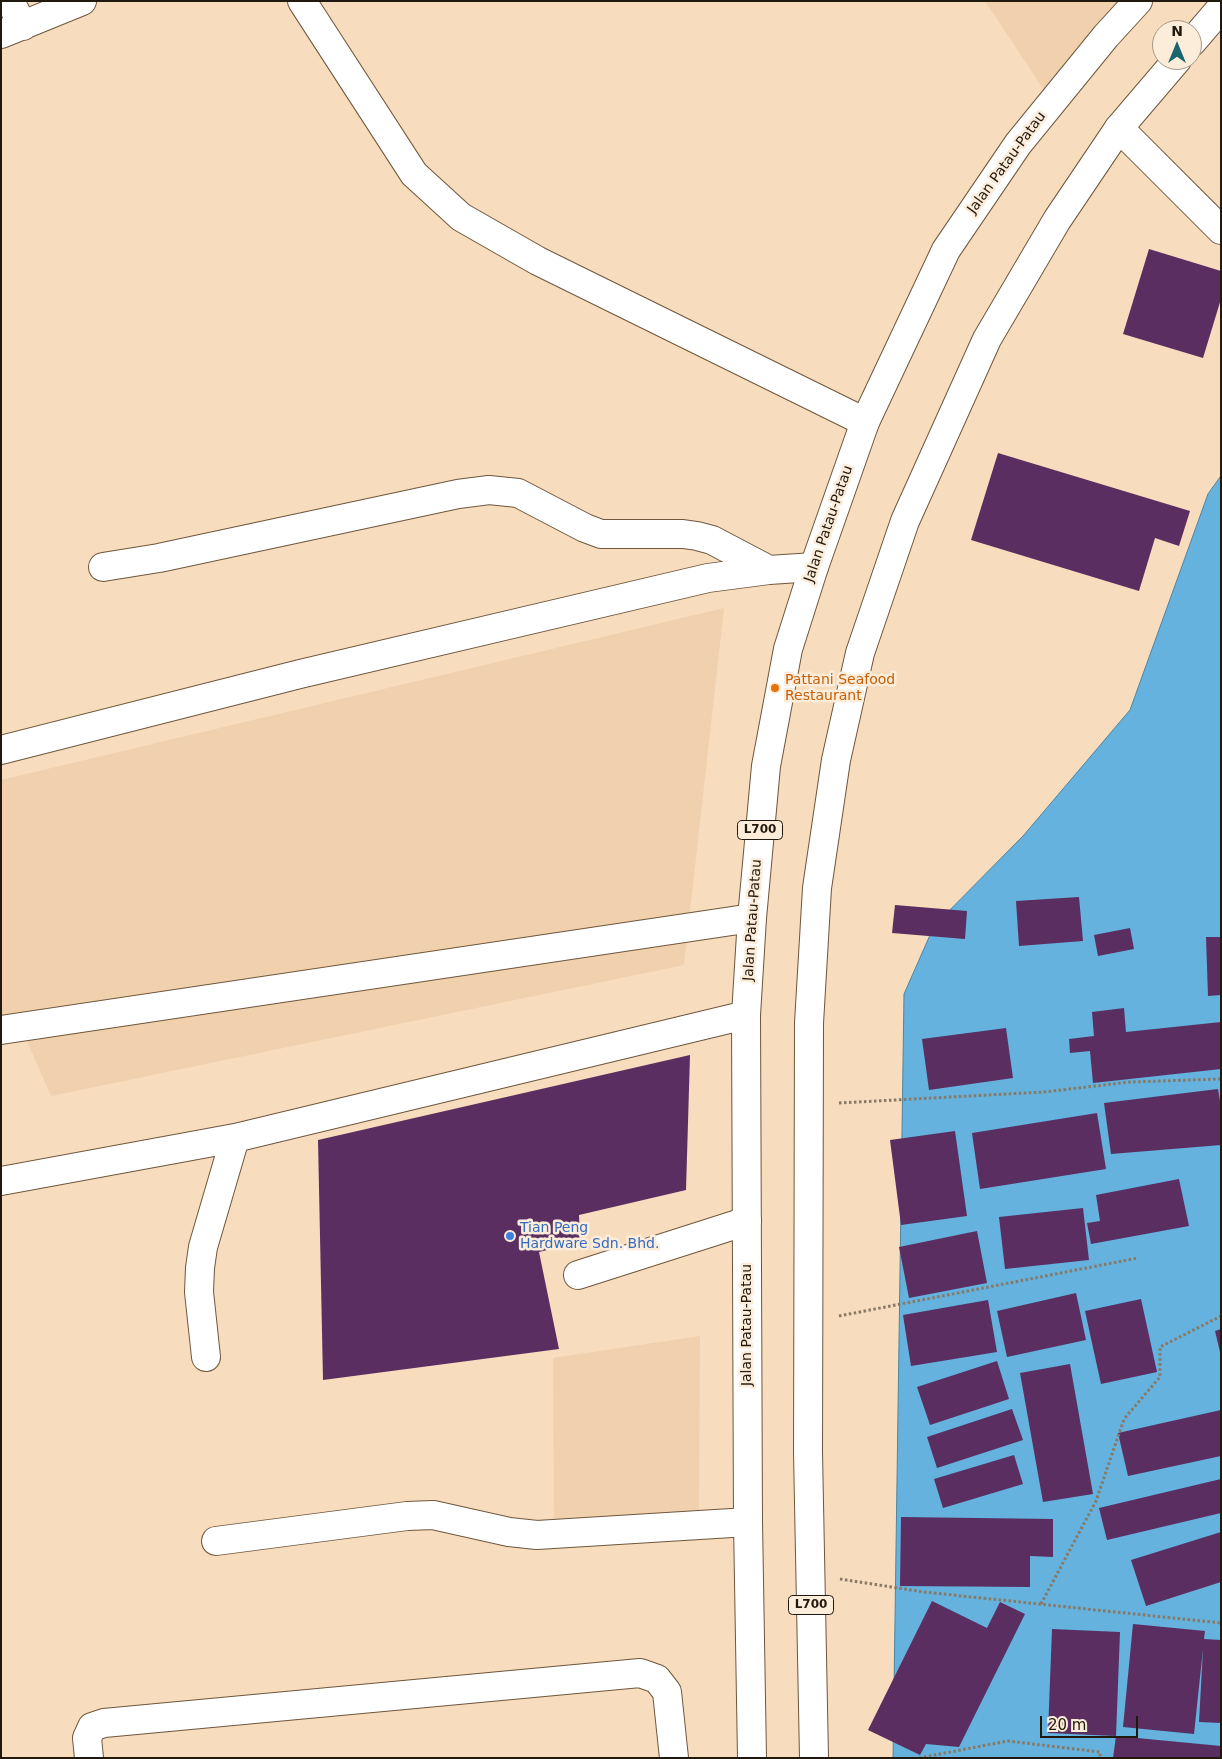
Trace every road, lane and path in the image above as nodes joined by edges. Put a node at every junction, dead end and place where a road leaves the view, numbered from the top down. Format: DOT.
graph roads {
  1 [pos="10,1"];
  2 [pos="82,1"];
  3 [pos="302,1"];
  4 [pos="1138,1"];
  5 [pos="1221,8"];
  6 [pos="12,30"];
  7 [pos="1202,30"];
  8 [pos="1168,70"];
  9 [pos="1119,128"];
  10 [pos="1221,230"];
  11 [pos="865,422"];
  12 [pos="814,567"];
  13 [pos="104,568"];
  14 [pos="769,570"];
  15 [pos="1,750"];
  16 [pos="752,918"];
  17 [pos="746,1015"];
  18 [pos="1,1030"];
  19 [pos="1221,1079"];
  20 [pos="808,1105"];
  21 [pos="235,1138"];
  22 [pos="1,1181"];
  23 [pos="747,1221"];
  24 [pos="1138,1258"];
  25 [pos="578,1275"];
  26 [pos="1221,1316"];
  27 [pos="808,1322"];
  28 [pos="206,1357"];
  29 [pos="748,1522"];
  30 [pos="216,1541"];
  31 [pos="810,1574"];
  32 [pos="1041,1604"];
  33 [pos="1221,1622"];
  34 [pos="89,1758"];
  35 [pos="674,1758"];
  36 [pos="752,1758"];
  37 [pos="814,1758"];
  38 [pos="919,1758"];
  39 [pos="1100,1758"];
  1 -- 6 [label="main road"];
  2 -- 6 [label="main road"];
  3 -- 11 [label="main road"];
  4 -- 11 [label="main road, Jalan Patau-Patau / L700"];
  5 -- 7 [label="main road"];
  8 -- 9 [label="main road, L700"];
  9 -- 10 [label="main road"];
  9 -- 20 [label="main road, L700"];
  11 -- 12 [label="main road, Jalan Patau-Patau / L700"];
  12 -- 14 [label="main road"];
  12 -- 16 [label="main road, Jalan Patau-Patau / L700"];
  13 -- 14 [label="main road"];
  14 -- 15 [label="main road"];
  16 -- 17 [label="main road, Jalan Patau-Patau / L700"];
  16 -- 18 [label="main road"];
  17 -- 21 [label="main road"];
  17 -- 23 [label="main road, Jalan Patau-Patau / L700"];
  19 -- 20 [label="path"];
  20 -- 27 [label="main road, L700"];
  21 -- 22 [label="main road"];
  21 -- 28 [label="main road"];
  23 -- 25 [label="main road"];
  23 -- 29 [label="main road, Jalan Patau-Patau / L700"];
  24 -- 27 [label="path"];
  26 -- 32 [label="path"];
  27 -- 31 [label="main road, L700"];
  29 -- 30 [label="main road"];
  29 -- 36 [label="main road, Jalan Patau-Patau / L700"];
  31 -- 32 [label="path"];
  31 -- 37 [label="main road, L700"];
  32 -- 33 [label="path"];
  34 -- 35 [label="main road"];
  38 -- 39 [label="path"];
}
